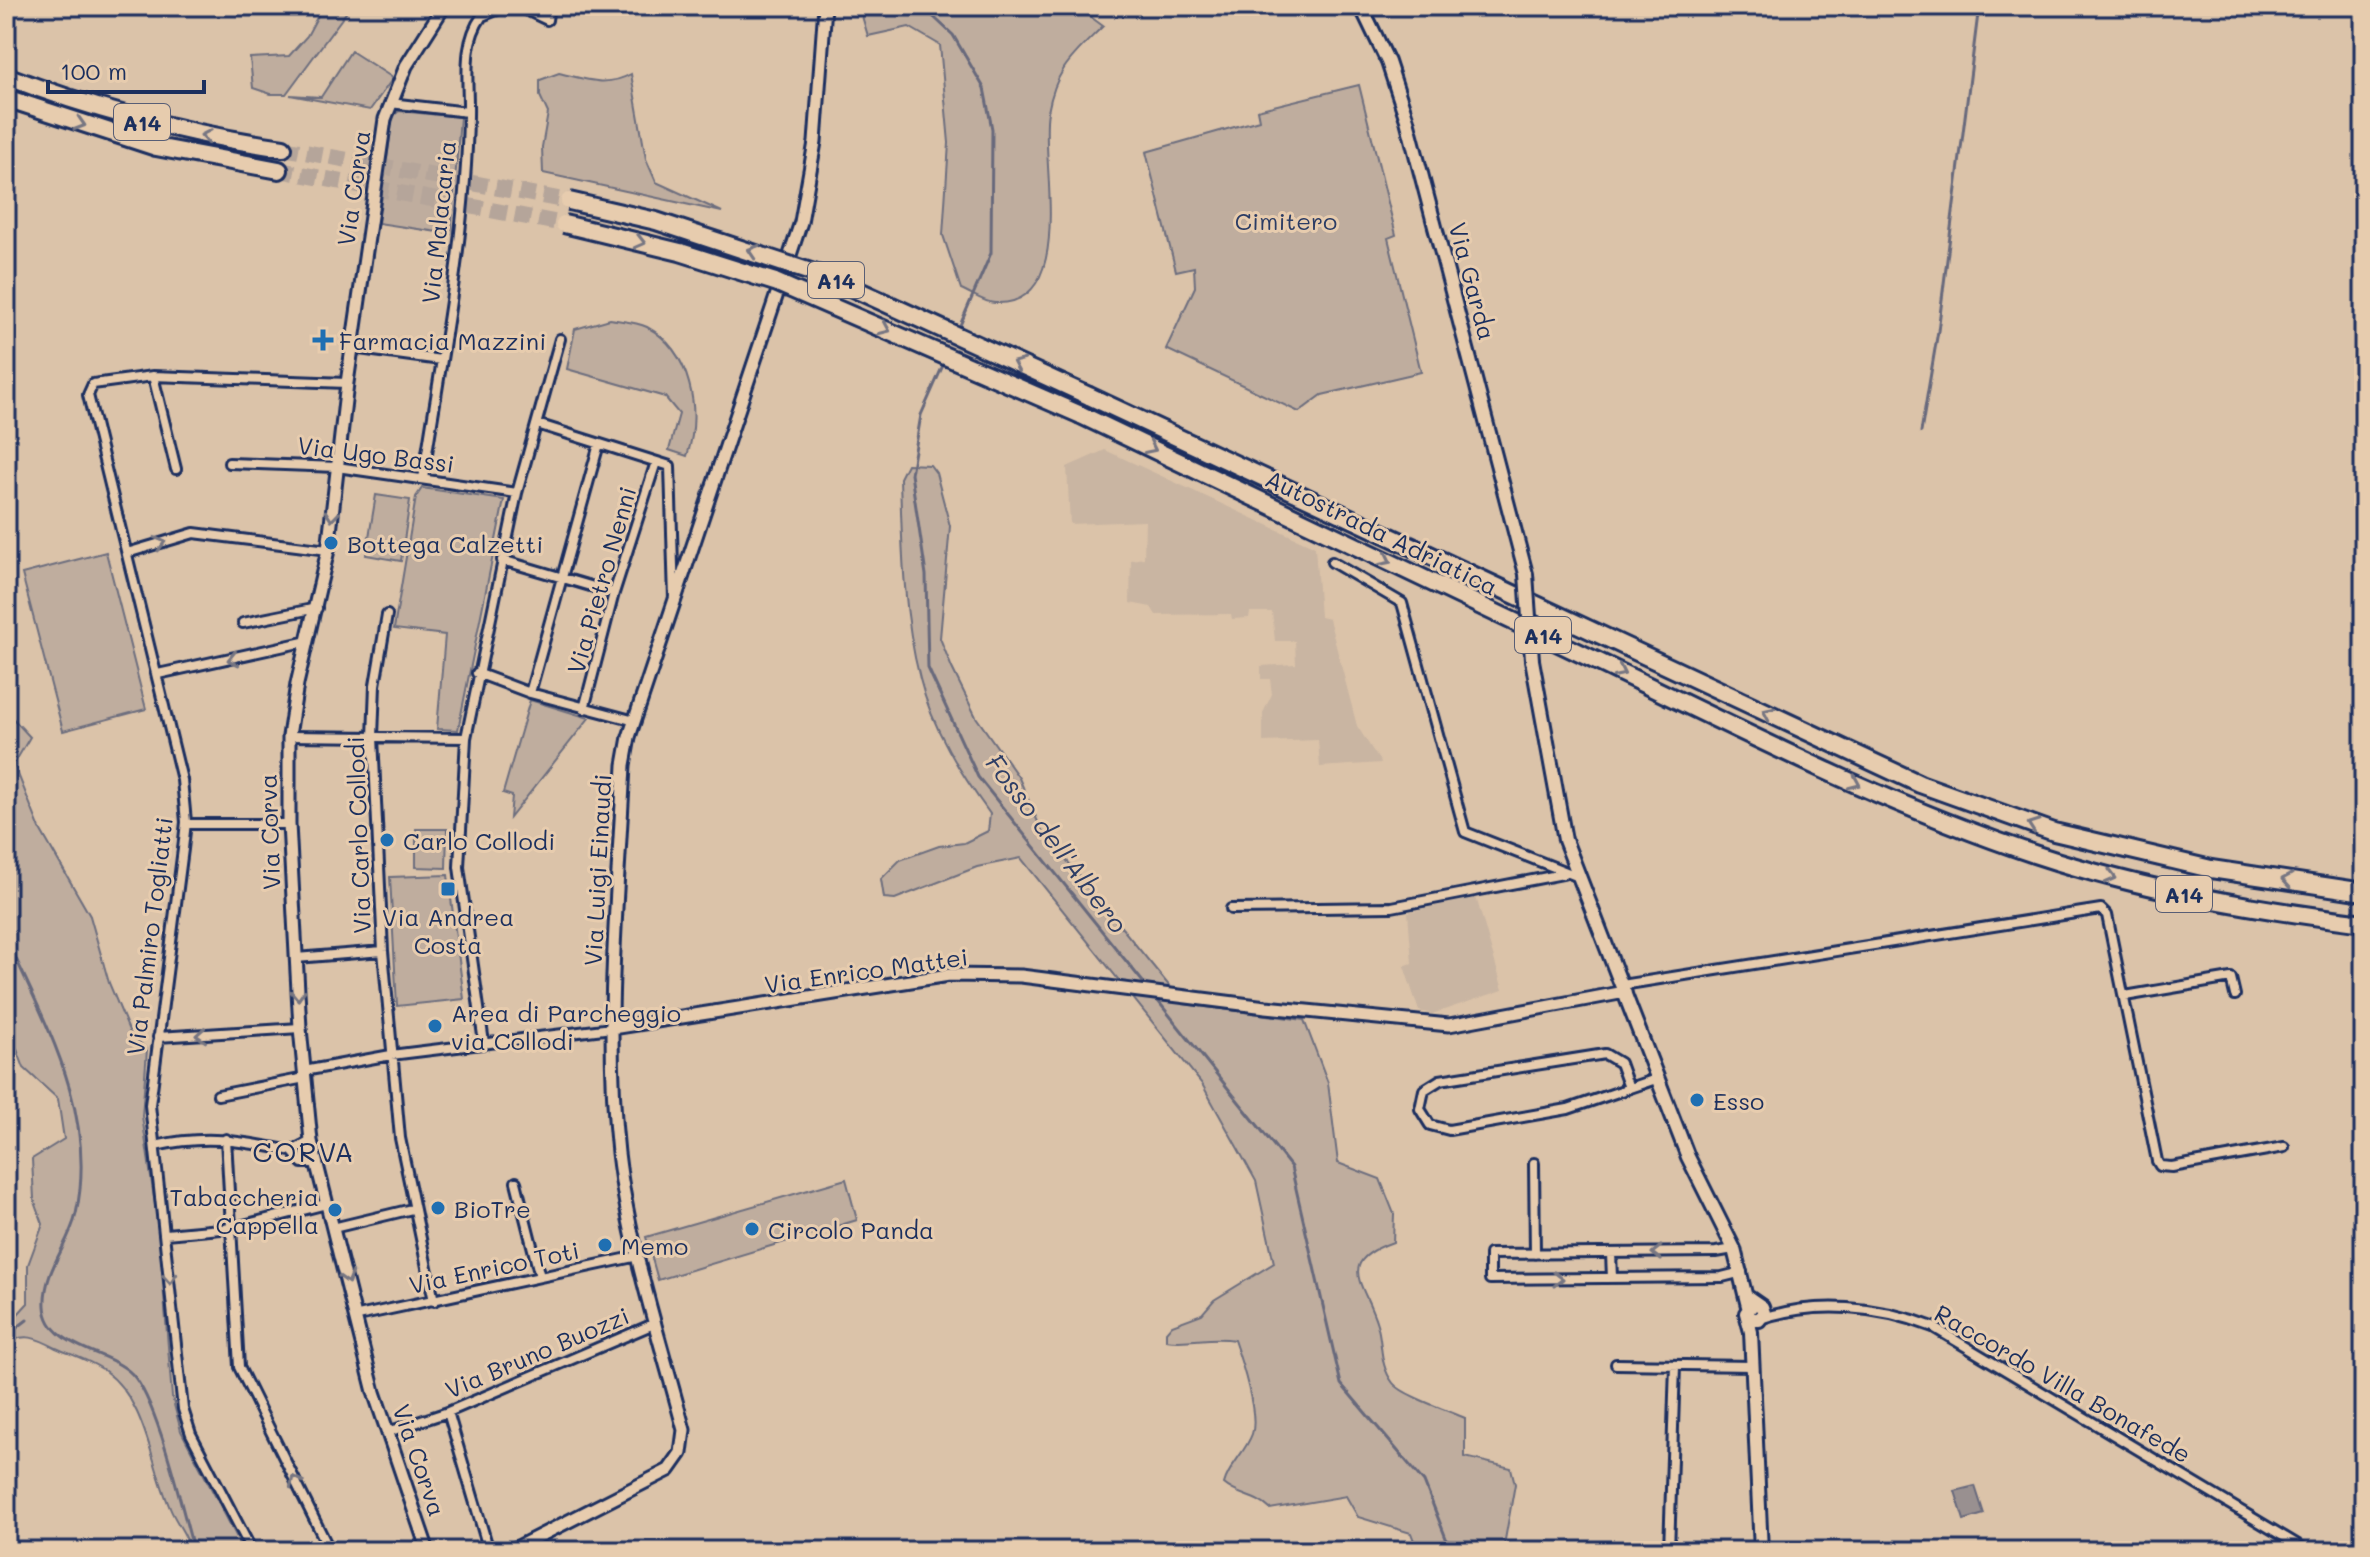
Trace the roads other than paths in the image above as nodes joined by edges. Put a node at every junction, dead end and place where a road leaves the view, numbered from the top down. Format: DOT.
graph roads {
  1 [pos="444,6"];
  2 [pos="506,6"];
  3 [pos="549,6"];
  4 [pos="825,6"];
  5 [pos="1361,6"];
  6 [pos="6,76"];
  7 [pos="6,98"];
  8 [pos="390,103"];
  9 [pos="468,112"];
  10 [pos="283,148"];
  11 [pos="279,170"];
  12 [pos="569,201"];
  13 [pos="564,224"];
  14 [pos="560,339"];
  15 [pos="352,348"];
  16 [pos="441,360"];
  17 [pos="153,376"];
  18 [pos="347,383"];
  19 [pos="537,424"];
  20 [pos="599,444"];
  21 [pos="656,462"];
  22 [pos="229,463"];
  23 [pos="337,467"];
  24 [pos="176,469"];
  25 [pos="423,479"];
  26 [pos="517,493"];
  27 [pos="328,550"];
  28 [pos="127,553"];
  29 [pos="502,560"];
  30 [pos="1332,562"];
  31 [pos="562,577"];
  32 [pos="614,593"];
  33 [pos="675,604"];
  34 [pos="317,608"];
  35 [pos="387,615"];
  36 [pos="243,623"];
  37 [pos="308,641"];
  38 [pos="477,673"];
  39 [pos="158,674"];
  40 [pos="530,693"];
  41 [pos="584,709"];
  42 [pos="635,721"];
  43 [pos="289,736"];
  44 [pos="373,737"];
  45 [pos="466,738"];
  46 [pos="186,824"];
  47 [pos="289,824"];
  48 [pos="1564,874"];
  49 [pos="1579,877"];
  50 [pos="2364,892"];
  51 [pos="1231,909"];
  52 [pos="2364,923"];
  53 [pos="383,951"];
  54 [pos="296,958"];
  55 [pos="1624,989"];
  56 [pos="2235,995"];
  57 [pos="2125,996"];
  58 [pos="300,1028"];
  59 [pos="612,1028"];
  60 [pos="158,1037"];
  61 [pos="484,1043"];
  62 [pos="391,1055"];
  63 [pos="304,1075"];
  64 [pos="1656,1079"];
  65 [pos="1629,1088"];
  66 [pos="218,1095"];
  67 [pos="226,1139"];
  68 [pos="311,1141"];
  69 [pos="155,1146"];
  70 [pos="2284,1147"];
  71 [pos="292,1151"];
  72 [pos="316,1163"];
  73 [pos="1534,1163"];
  74 [pos="516,1182"];
  75 [pos="326,1204"];
  76 [pos="412,1209"];
  77 [pos="232,1228"];
  78 [pos="333,1228"];
  79 [pos="166,1234"];
  80 [pos="1734,1249"];
  81 [pos="1611,1253"];
  82 [pos="1535,1254"];
  83 [pos="638,1256"];
  84 [pos="1742,1272"];
  85 [pos="540,1277"];
  86 [pos="1612,1278"];
  87 [pos="434,1301"];
  88 [pos="1753,1312"];
  89 [pos="1779,1312"];
  90 [pos="358,1316"];
  91 [pos="656,1323"];
  92 [pos="1616,1364"];
  93 [pos="1675,1365"];
  94 [pos="1753,1366"];
  95 [pos="448,1412"];
  96 [pos="388,1432"];
  97 [pos="252,1551"];
  98 [pos="330,1551"];
  99 [pos="428,1551"];
  100 [pos="489,1551"];
  101 [pos="510,1551"];
  102 [pos="1669,1551"];
  103 [pos="1761,1551"];
  104 [pos="2308,1551"];
  1 -- 8 [label="street, Via Corva"];
  2 -- 3 [label="street"];
  2 -- 9 [label="street, Via Malacaria"];
  4 -- 33 [label="street, Via Luigi Einaudi"];
  5 -- 49 [label="main road, Via Garda, bridge"];
  10 -- 6 [label="highway, A14, one-way"];
  7 -- 11 [label="highway, A14, one-way"];
  8 -- 9 [label="street"];
  8 -- 15 [label="street, Via Corva"];
  9 -- 16 [label="street, Via Malacaria"];
  50 -- 12 [label="highway, Autostrada Adriatica / A14, one-way, bridge"];
  13 -- 52 [label="highway, Autostrada Adriatica / A14, one-way, bridge"];
  14 -- 19 [label="street"];
  15 -- 16 [label="street"];
  15 -- 18 [label="street, Via Corva"];
  16 -- 25 [label="street, Via Malacaria"];
  17 -- 18 [label="street, Via Palmiro Togliatti"];
  17 -- 24 [label="street"];
  17 -- 28 [label="street, Via Palmiro Togliatti"];
  18 -- 23 [label="street, Via Corva"];
  19 -- 20 [label="street"];
  19 -- 26 [label="street"];
  20 -- 21 [label="street"];
  20 -- 31 [label="street"];
  21 -- 32 [label="street, Via Pietro Nenni"];
  21 -- 33 [label="street, Via Luigi Einaudi"];
  22 -- 23 [label="street, Via Ugo Bassi"];
  23 -- 25 [label="street, Via Ugo Bassi"];
  23 -- 27 [label="street, Via Corva, one-way"];
  25 -- 26 [label="street, Via Ugo Bassi"];
  26 -- 29 [label="street"];
  28 -- 27 [label="street, one-way"];
  27 -- 34 [label="street, Via Corva"];
  28 -- 39 [label="street, Via Palmiro Togliatti"];
  29 -- 31 [label="street"];
  29 -- 38 [label="street"];
  30 -- 48 [label="street"];
  31 -- 32 [label="street"];
  31 -- 40 [label="street"];
  32 -- 41 [label="street, Via Pietro Nenni"];
  33 -- 42 [label="street, Via Luigi Einaudi"];
  34 -- 36 [label="street"];
  34 -- 37 [label="street, Via Corva"];
  35 -- 44 [label="street, Via Carlo Collodi"];
  37 -- 39 [label="street, one-way"];
  37 -- 43 [label="street, Via Corva"];
  38 -- 40 [label="street"];
  38 -- 45 [label="street"];
  39 -- 46 [label="street, Via Palmiro Togliatti"];
  40 -- 41 [label="street"];
  41 -- 42 [label="street"];
  42 -- 59 [label="street, Via Luigi Einaudi"];
  43 -- 44 [label="street"];
  43 -- 47 [label="street, Via Corva"];
  44 -- 45 [label="street"];
  44 -- 53 [label="street, Via Carlo Collodi"];
  45 -- 61 [label="street"];
  46 -- 47 [label="street"];
  46 -- 60 [label="street, Via Palmiro Togliatti"];
  47 -- 54 [label="street, Via Corva"];
  48 -- 49 [label="street"];
  48 -- 51 [label="street"];
  49 -- 55 [label="main road, Via Garda"];
  53 -- 54 [label="street"];
  53 -- 62 [label="street, Via Carlo Collodi"];
  54 -- 58 [label="street, Via Corva, one-way"];
  55 -- 57 [label="street"];
  55 -- 59 [label="street, Via Enrico Mattei"];
  55 -- 64 [label="main road, Via Garda"];
  56 -- 57 [label="street"];
  57 -- 70 [label="street"];
  58 -- 60 [label="street, one-way"];
  58 -- 63 [label="street, Via Corva"];
  59 -- 61 [label="street, Via Enrico Mattei"];
  59 -- 83 [label="street, Via Luigi Einaudi"];
  60 -- 69 [label="street, Via Palmiro Togliatti"];
  61 -- 62 [label="street, Via Enrico Mattei"];
  62 -- 63 [label="street, Via Enrico Mattei"];
  62 -- 76 [label="street, Via Carlo Collodi"];
  63 -- 66 [label="street, Via Enrico Mattei"];
  63 -- 68 [label="street, Via Corva"];
  64 -- 65 [label="street"];
  64 -- 80 [label="main road, Via Garda"];
  65 -- 65 [label="street"];
  67 -- 69 [label="street"];
  67 -- 71 [label="street"];
  67 -- 77 [label="street"];
  68 -- 71 [label="street"];
  68 -- 72 [label="street, Via Corva"];
  69 -- 79 [label="street, Via Palmiro Togliatti"];
  71 -- 72 [label="street"];
  72 -- 75 [label="street, Via Corva"];
  73 -- 82 [label="street"];
  74 -- 85 [label="street"];
  75 -- 77 [label="street"];
  75 -- 78 [label="street, Via Corva"];
  76 -- 78 [label="street"];
  76 -- 87 [label="street, Via Carlo Collodi"];
  77 -- 79 [label="street"];
  98 -- 77 [label="street, one-way"];
  78 -- 90 [label="street, Via Corva, one-way"];
  79 -- 97 [label="street, Via Palmiro Togliatti, one-way"];
  80 -- 81 [label="street, one-way"];
  80 -- 84 [label="main road, Via Garda"];
  81 -- 82 [label="street"];
  81 -- 86 [label="street"];
  82 -- 86 [label="street, one-way"];
  83 -- 85 [label="street, Via Enrico Toti"];
  83 -- 91 [label="street, Via Luigi Einaudi"];
  84 -- 86 [label="street"];
  84 -- 88 [label="main road, Via Garda"];
  85 -- 87 [label="street, Via Enrico Toti"];
  87 -- 90 [label="street, Via Enrico Toti"];
  88 -- 89 [label="street, Raccordo Villa Bonafede"];
  88 -- 89 [label="street, Raccordo Villa Bonafede"];
  88 -- 94 [label="main road, Via Garda"];
  89 -- 104 [label="street, Raccordo Villa Bonafede"];
  90 -- 96 [label="street, Via Corva"];
  91 -- 95 [label="street, Via Bruno Buozzi"];
  91 -- 101 [label="street, Via Luigi Einaudi"];
  92 -- 93 [label="street"];
  93 -- 94 [label="street"];
  93 -- 102 [label="street"];
  94 -- 103 [label="main road, Via Garda"];
  95 -- 96 [label="street, Via Bruno Buozzi"];
  95 -- 100 [label="street"];
  96 -- 99 [label="street, Via Corva"];
}
